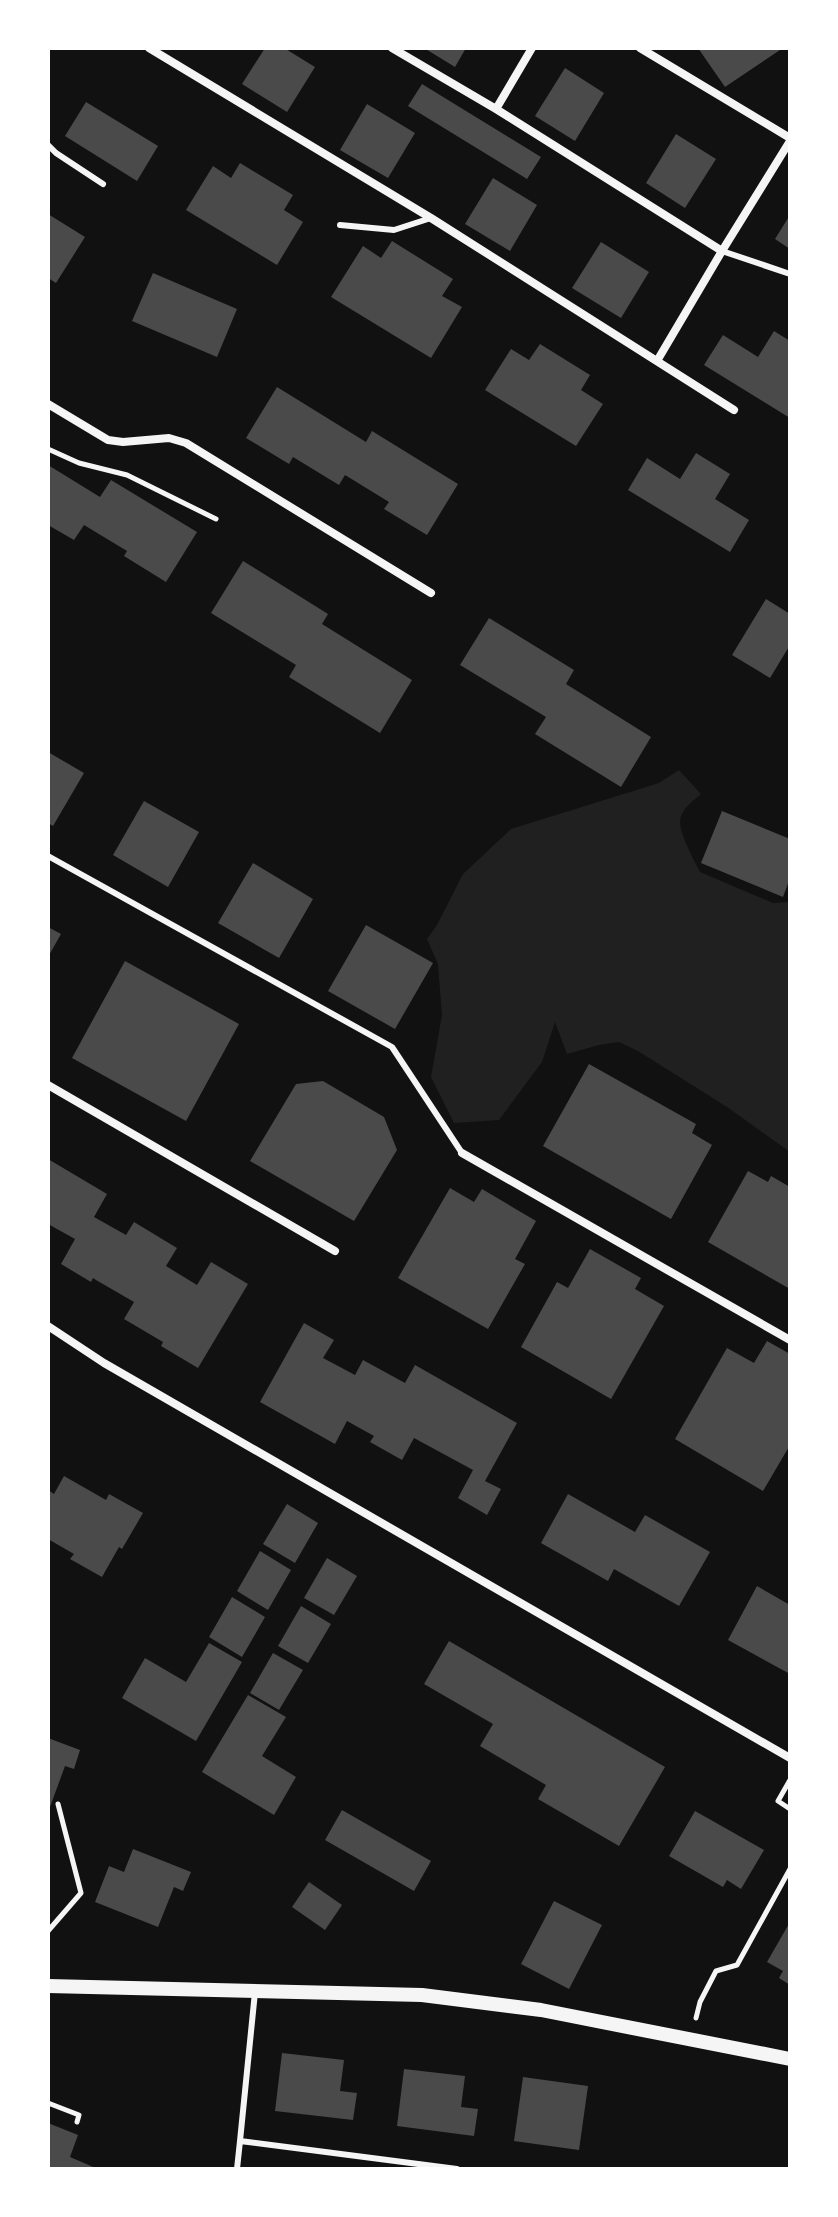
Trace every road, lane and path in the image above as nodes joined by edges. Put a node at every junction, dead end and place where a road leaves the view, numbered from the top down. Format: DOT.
graph roads {
  1 [pos="149,48"];
  2 [pos="392,48"];
  3 [pos="532,48"];
  4 [pos="640,48"];
  5 [pos="496,109"];
  6 [pos="790,139"];
  7 [pos="48,145"];
  8 [pos="103,184"];
  9 [pos="431,218"];
  10 [pos="340,225"];
  11 [pos="722,251"];
  12 [pos="790,274"];
  13 [pos="657,361"];
  14 [pos="48,404"];
  15 [pos="734,410"];
  16 [pos="48,449"];
  17 [pos="216,519"];
  18 [pos="431,593"];
  19 [pos="48,856"];
  20 [pos="48,1085"];
  21 [pos="462,1153"];
  22 [pos="335,1251"];
  23 [pos="48,1326"];
  24 [pos="790,1340"];
  25 [pos="790,1758"];
  26 [pos="790,1780"];
  27 [pos="58,1804"];
  28 [pos="790,1809"];
  29 [pos="790,1869"];
  30 [pos="48,1931"];
  31 [pos="48,1986"];
  32 [pos="255,1990"];
  33 [pos="696,2021"];
  34 [pos="790,2059"];
  35 [pos="48,2103"];
  36 [pos="77,2122"];
  37 [pos="240,2141"];
  38 [pos="237,2169"];
  39 [pos="457,2169"];
  1 -- 9 [label="street"];
  2 -- 5 [label="street"];
  3 -- 5 [label="street"];
  4 -- 6 [label="street"];
  5 -- 11 [label="street"];
  6 -- 11 [label="street"];
  7 -- 8 [label="lane"];
  9 -- 10 [label="lane"];
  9 -- 13 [label="street"];
  11 -- 12 [label="lane"];
  11 -- 13 [label="street"];
  13 -- 15 [label="street"];
  14 -- 18 [label="street"];
  16 -- 17 [label="path"];
  19 -- 21 [label="lane"];
  20 -- 22 [label="street"];
  21 -- 24 [label="street"];
  23 -- 25 [label="street"];
  26 -- 28 [label="path"];
  27 -- 30 [label="path"];
  29 -- 33 [label="path"];
  31 -- 32 [label="street"];
  32 -- 34 [label="street"];
  32 -- 37 [label="lane"];
  35 -- 36 [label="path"];
  37 -- 38 [label="lane"];
  37 -- 39 [label="lane"];
}
